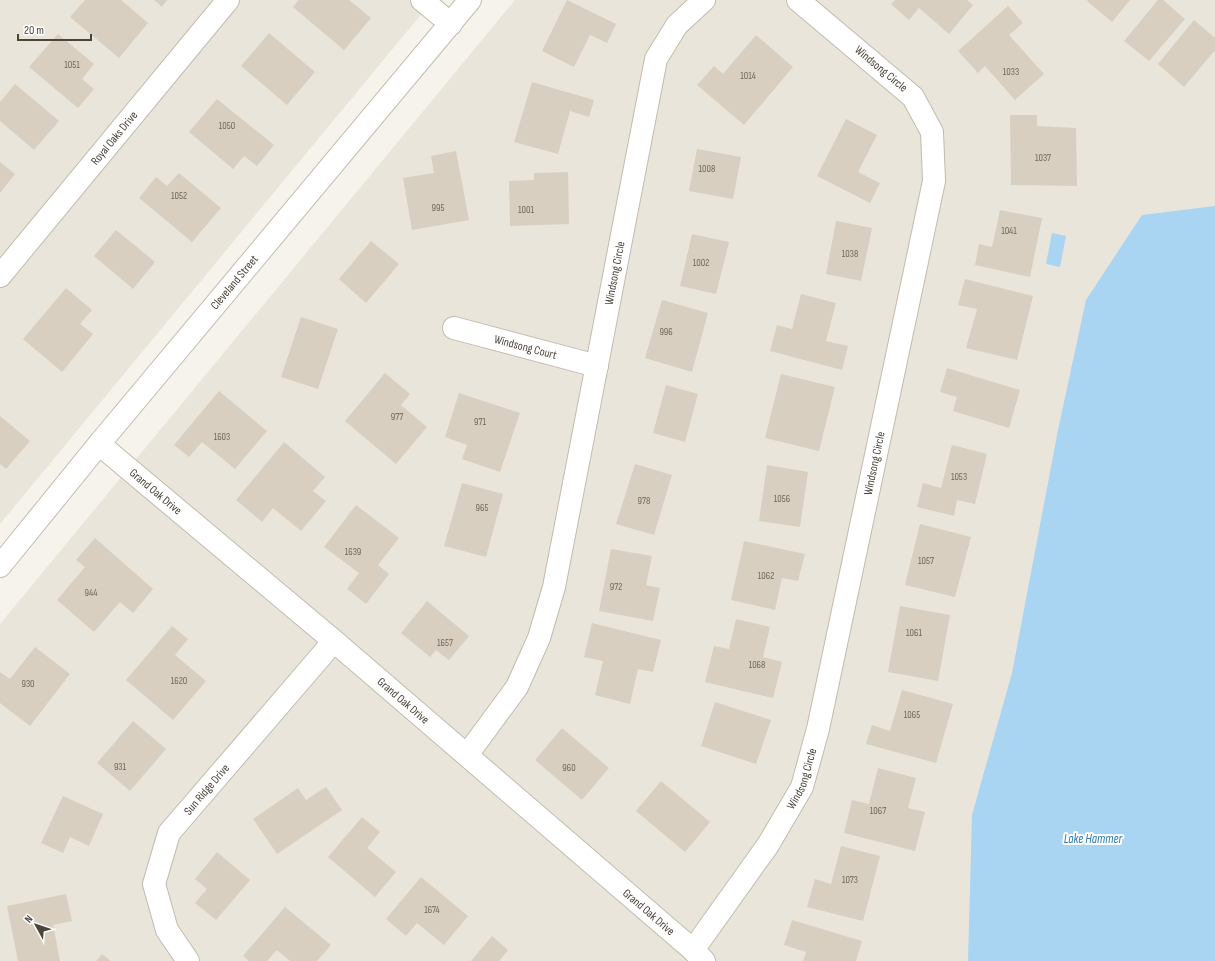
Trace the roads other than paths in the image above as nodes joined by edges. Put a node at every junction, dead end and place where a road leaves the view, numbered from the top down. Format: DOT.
graph roads {
  1 [pos="228,0"];
  2 [pos="422,0"];
  3 [pos="470,0"];
  4 [pos="704,0"];
  5 [pos="798,0"];
  6 [pos="450,24"];
  7 [pos="0,276"];
  8 [pos="454,328"];
  9 [pos="597,366"];
  10 [pos="99,444"];
  11 [pos="0,566"];
  12 [pos="334,641"];
  13 [pos="467,755"];
  14 [pos="698,955"];
  15 [pos="188,961"];
  1 -- 7 [label="street, Royal Oaks Drive"];
  2 -- 6 [label="street"];
  3 -- 6 [label="street, Cleveland Street"];
  4 -- 9 [label="street, Windsong Circle"];
  5 -- 14 [label="street, Windsong Circle"];
  6 -- 10 [label="street, Cleveland Street"];
  8 -- 9 [label="street, Windsong Court"];
  9 -- 13 [label="street, Windsong Circle"];
  10 -- 11 [label="street, Cleveland Street"];
  10 -- 12 [label="street, Grand Oak Drive"];
  12 -- 13 [label="street, Grand Oak Drive"];
  12 -- 15 [label="street, Sun Ridge Drive"];
  13 -- 14 [label="street, Grand Oak Drive"];
}
